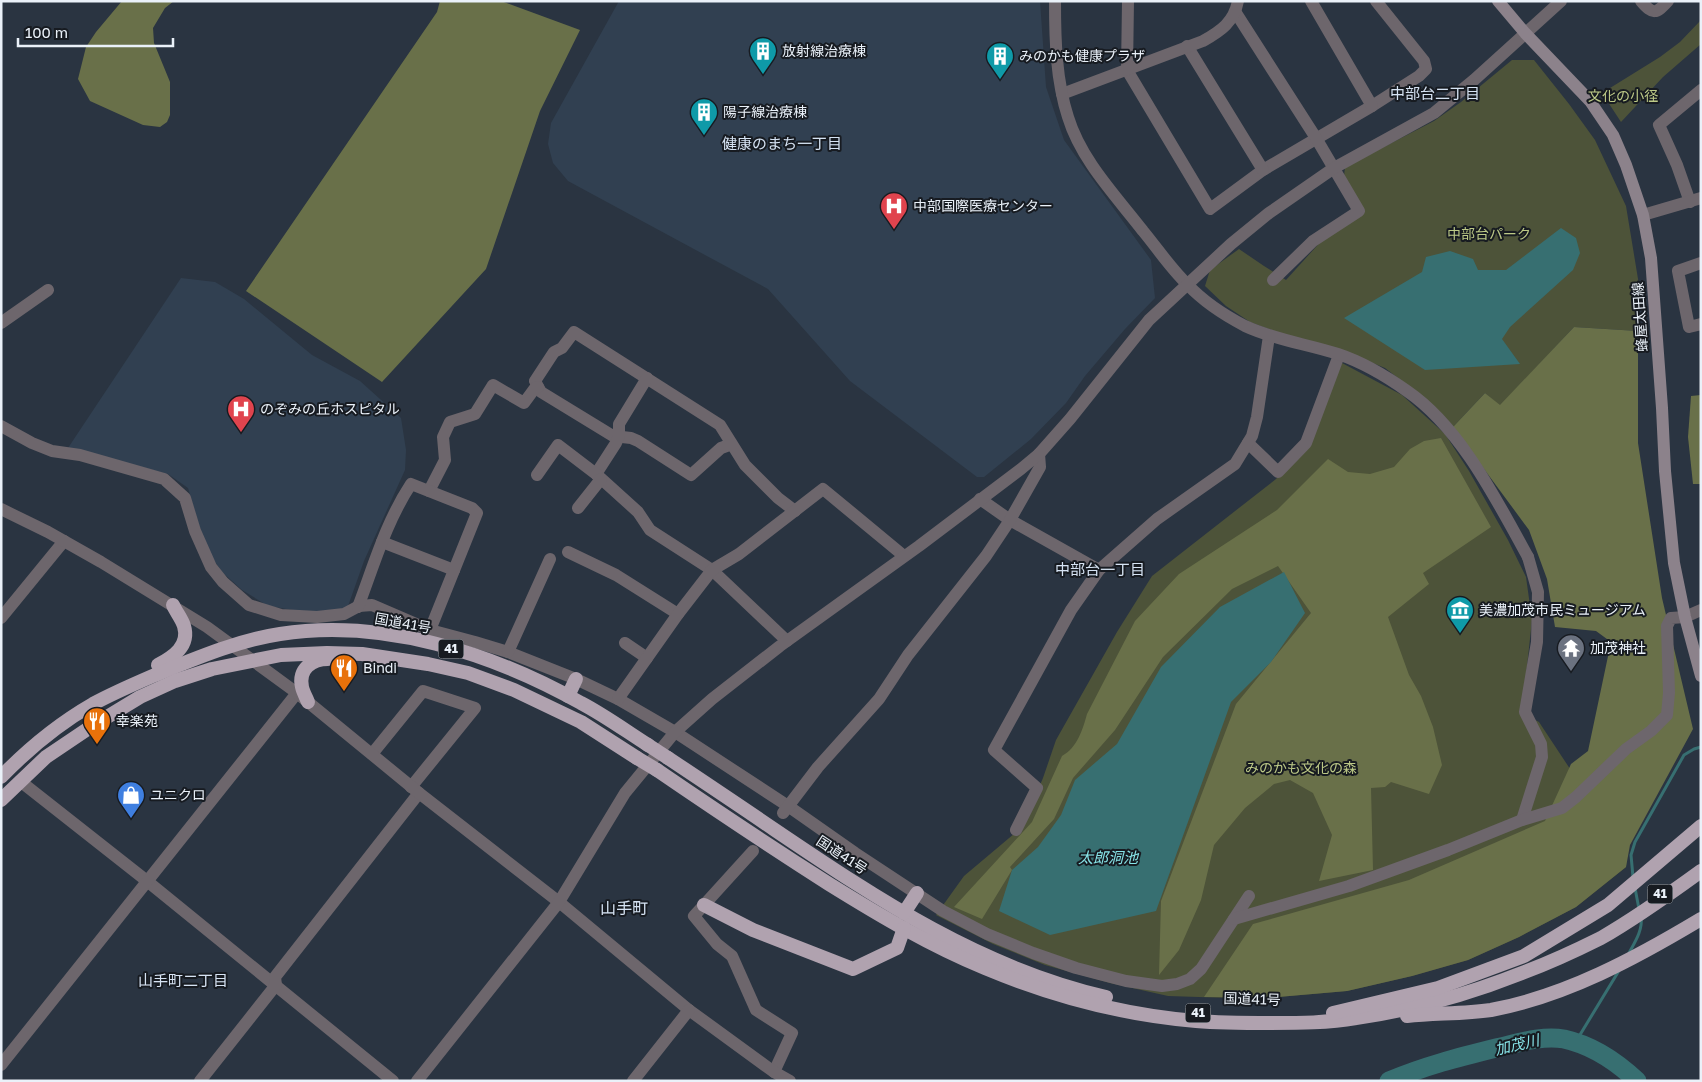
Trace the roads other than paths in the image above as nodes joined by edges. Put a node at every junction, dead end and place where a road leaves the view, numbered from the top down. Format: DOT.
graph roads {
  1 [pos="1055,1"];
  2 [pos="1128,1"];
  3 [pos="1311,1"];
  4 [pos="1376,1"];
  5 [pos="1498,1"];
  6 [pos="1561,1"];
  7 [pos="1641,1"];
  8 [pos="1668,1"];
  9 [pos="1237,7"];
  10 [pos="1525,33"];
  11 [pos="1187,46"];
  12 [pos="1127,70"];
  13 [pos="1701,90"];
  14 [pos="1062,94"];
  15 [pos="1372,106"];
  16 [pos="1316,138"];
  17 [pos="1334,168"];
  18 [pos="1263,170"];
  19 [pos="1695,200"];
  20 [pos="1643,215"];
  21 [pos="1701,263"];
  22 [pos="1273,280"];
  23 [pos="1188,285"];
  24 [pos="48,290"];
  25 [pos="1,323"];
  26 [pos="1701,324"];
  27 [pos="1270,336"];
  28 [pos="1339,355"];
  29 [pos="647,378"];
  30 [pos="538,388"];
  31 [pos="1,426"];
  32 [pos="618,436"];
  33 [pos="732,444"];
  34 [pos="1248,444"];
  35 [pos="1039,454"];
  36 [pos="537,475"];
  37 [pos="598,476"];
  38 [pos="429,490"];
  39 [pos="980,499"];
  40 [pos="578,508"];
  41 [pos="1,509"];
  42 [pos="795,511"];
  43 [pos="1010,520"];
  44 [pos="64,541"];
  45 [pos="382,542"];
  46 [pos="568,552"];
  47 [pos="904,556"];
  48 [pos="550,559"];
  49 [pos="454,570"];
  50 [pos="712,570"];
  51 [pos="1100,570"];
  52 [pos="173,605"];
  53 [pos="358,607"];
  54 [pos="1701,610"];
  55 [pos="678,614"];
  56 [pos="1685,617"];
  57 [pos="1,618"];
  58 [pos="430,630"];
  59 [pos="787,640"];
  60 [pos="625,642"];
  61 [pos="234,646"];
  62 [pos="508,652"];
  63 [pos="373,656"];
  64 [pos="647,658"];
  65 [pos="254,661"];
  66 [pos="1701,676"];
  67 [pos="576,679"];
  68 [pos="127,687"];
  69 [pos="297,693"];
  70 [pos="568,696"];
  71 [pos="618,699"];
  72 [pos="308,702"];
  73 [pos="675,732"];
  74 [pos="372,754"];
  75 [pos="3,772"];
  76 [pos="20,781"];
  77 [pos="415,790"];
  78 [pos="1,800"];
  79 [pos="786,809"];
  80 [pos="1522,820"];
  81 [pos="1701,826"];
  82 [pos="1016,830"];
  83 [pos="753,851"];
  84 [pos="1701,864"];
  85 [pos="1701,871"];
  86 [pos="147,881"];
  87 [pos="917,894"];
  88 [pos="1249,896"];
  89 [pos="559,902"];
  90 [pos="704,906"];
  91 [pos="904,913"];
  92 [pos="1234,919"];
  93 [pos="1701,919"];
  94 [pos="1620,923"];
  95 [pos="904,928"];
  96 [pos="276,985"];
  97 [pos="689,1010"];
  98 [pos="1330,1014"];
  99 [pos="1356,1018"];
  100 [pos="1,1065"];
  101 [pos="774,1072"];
  102 [pos="200,1081"];
  103 [pos="393,1081"];
  104 [pos="417,1081"];
  105 [pos="633,1081"];
  106 [pos="790,1081"];
  1 -- 14 [label="street"];
  2 -- 12 [label="street"];
  3 -- 15 [label="street"];
  4 -- 15 [label="street"];
  5 -- 10 [label="main road, 蜂屋太田線"];
  6 -- 10 [label="street"];
  7 -- 8 [label="street"];
  9 -- 11 [label="street"];
  9 -- 16 [label="street"];
  10 -- 17 [label="street"];
  10 -- 20 [label="main road, 蜂屋太田線"];
  11 -- 12 [label="street"];
  11 -- 18 [label="street"];
  12 -- 14 [label="street"];
  12 -- 18 [label="street"];
  13 -- 19 [label="street"];
  14 -- 23 [label="street"];
  15 -- 16 [label="street"];
  16 -- 17 [label="street"];
  16 -- 18 [label="street"];
  17 -- 22 [label="street"];
  17 -- 23 [label="street"];
  19 -- 20 [label="street"];
  20 -- 56 [label="main road, 蜂屋太田線"];
  21 -- 26 [label="street"];
  23 -- 27 [label="street"];
  23 -- 35 [label="street"];
  24 -- 25 [label="street"];
  27 -- 28 [label="street"];
  27 -- 34 [label="street"];
  28 -- 34 [label="street"];
  28 -- 80 [label="street"];
  29 -- 30 [label="street"];
  29 -- 32 [label="street"];
  29 -- 33 [label="street"];
  30 -- 32 [label="street"];
  30 -- 38 [label="street"];
  31 -- 53 [label="street"];
  32 -- 33 [label="street"];
  32 -- 37 [label="street"];
  33 -- 42 [label="street"];
  34 -- 51 [label="street"];
  35 -- 39 [label="street"];
  35 -- 43 [label="street"];
  36 -- 37 [label="street"];
  37 -- 40 [label="street"];
  37 -- 50 [label="street"];
  38 -- 45 [label="street"];
  38 -- 49 [label="street"];
  39 -- 43 [label="street"];
  39 -- 47 [label="street"];
  41 -- 44 [label="street"];
  42 -- 47 [label="street"];
  42 -- 50 [label="street"];
  43 -- 51 [label="street"];
  43 -- 79 [label="street"];
  44 -- 52 [label="street"];
  44 -- 57 [label="street"];
  45 -- 49 [label="street"];
  45 -- 53 [label="street"];
  46 -- 55 [label="street"];
  47 -- 59 [label="street"];
  48 -- 62 [label="street"];
  49 -- 58 [label="street"];
  50 -- 55 [label="street"];
  50 -- 59 [label="street"];
  51 -- 82 [label="street"];
  52 -- 61 [label="street"];
  52 -- 68 [label="highway"];
  53 -- 58 [label="street"];
  54 -- 56 [label="street"];
  55 -- 64 [label="street"];
  56 -- 66 [label="main road, 蜂屋太田線"];
  56 -- 80 [label="street"];
  58 -- 62 [label="street"];
  59 -- 73 [label="street"];
  60 -- 64 [label="street"];
  61 -- 65 [label="street"];
  61 -- 68 [label="highway, 国道41号 / 41"];
  61 -- 70 [label="highway, 国道41号 / 41"];
  62 -- 67 [label="street"];
  63 -- 65 [label="highway, 国道41号 / 41"];
  63 -- 72 [label="highway"];
  63 -- 95 [label="highway, 国道41号 / 41, bridge"];
  64 -- 71 [label="street"];
  65 -- 69 [label="street"];
  65 -- 76 [label="highway, 国道41号 / 41"];
  67 -- 70 [label="highway"];
  67 -- 71 [label="street"];
  68 -- 75 [label="highway, 国道41号 / 41"];
  69 -- 72 [label="street"];
  69 -- 86 [label="street"];
  70 -- 91 [label="highway, 国道41号 / 41, bridge"];
  71 -- 73 [label="street"];
  72 -- 74 [label="street"];
  73 -- 79 [label="street"];
  73 -- 89 [label="street"];
  74 -- 77 [label="street"];
  74 -- 77 [label="street"];
  76 -- 78 [label="highway, 国道41号 / 41"];
  76 -- 86 [label="street"];
  77 -- 89 [label="street"];
  77 -- 96 [label="street"];
  79 -- 87 [label="street"];
  80 -- 92 [label="street"];
  81 -- 98 [label="highway, 41"];
  83 -- 90 [label="street"];
  84 -- 94 [label="highway, 国道41号 / 41"];
  85 -- 94 [label="highway, 国道41号 / 41"];
  86 -- 96 [label="street"];
  86 -- 100 [label="street"];
  87 -- 91 [label="highway"];
  87 -- 92 [label="street"];
  88 -- 92 [label="street"];
  89 -- 97 [label="street"];
  89 -- 104 [label="street"];
  90 -- 95 [label="highway"];
  90 -- 101 [label="street"];
  91 -- 98 [label="highway, 国道41号 / 41"];
  93 -- 99 [label="highway, 41"];
  94 -- 98 [label="highway, 国道41号 / 41"];
  94 -- 99 [label="highway, 国道41号 / 41"];
  95 -- 99 [label="highway, 国道41号 / 41"];
  96 -- 102 [label="street"];
  96 -- 103 [label="street"];
  97 -- 101 [label="street"];
  97 -- 105 [label="street"];
  101 -- 106 [label="street"];
}
